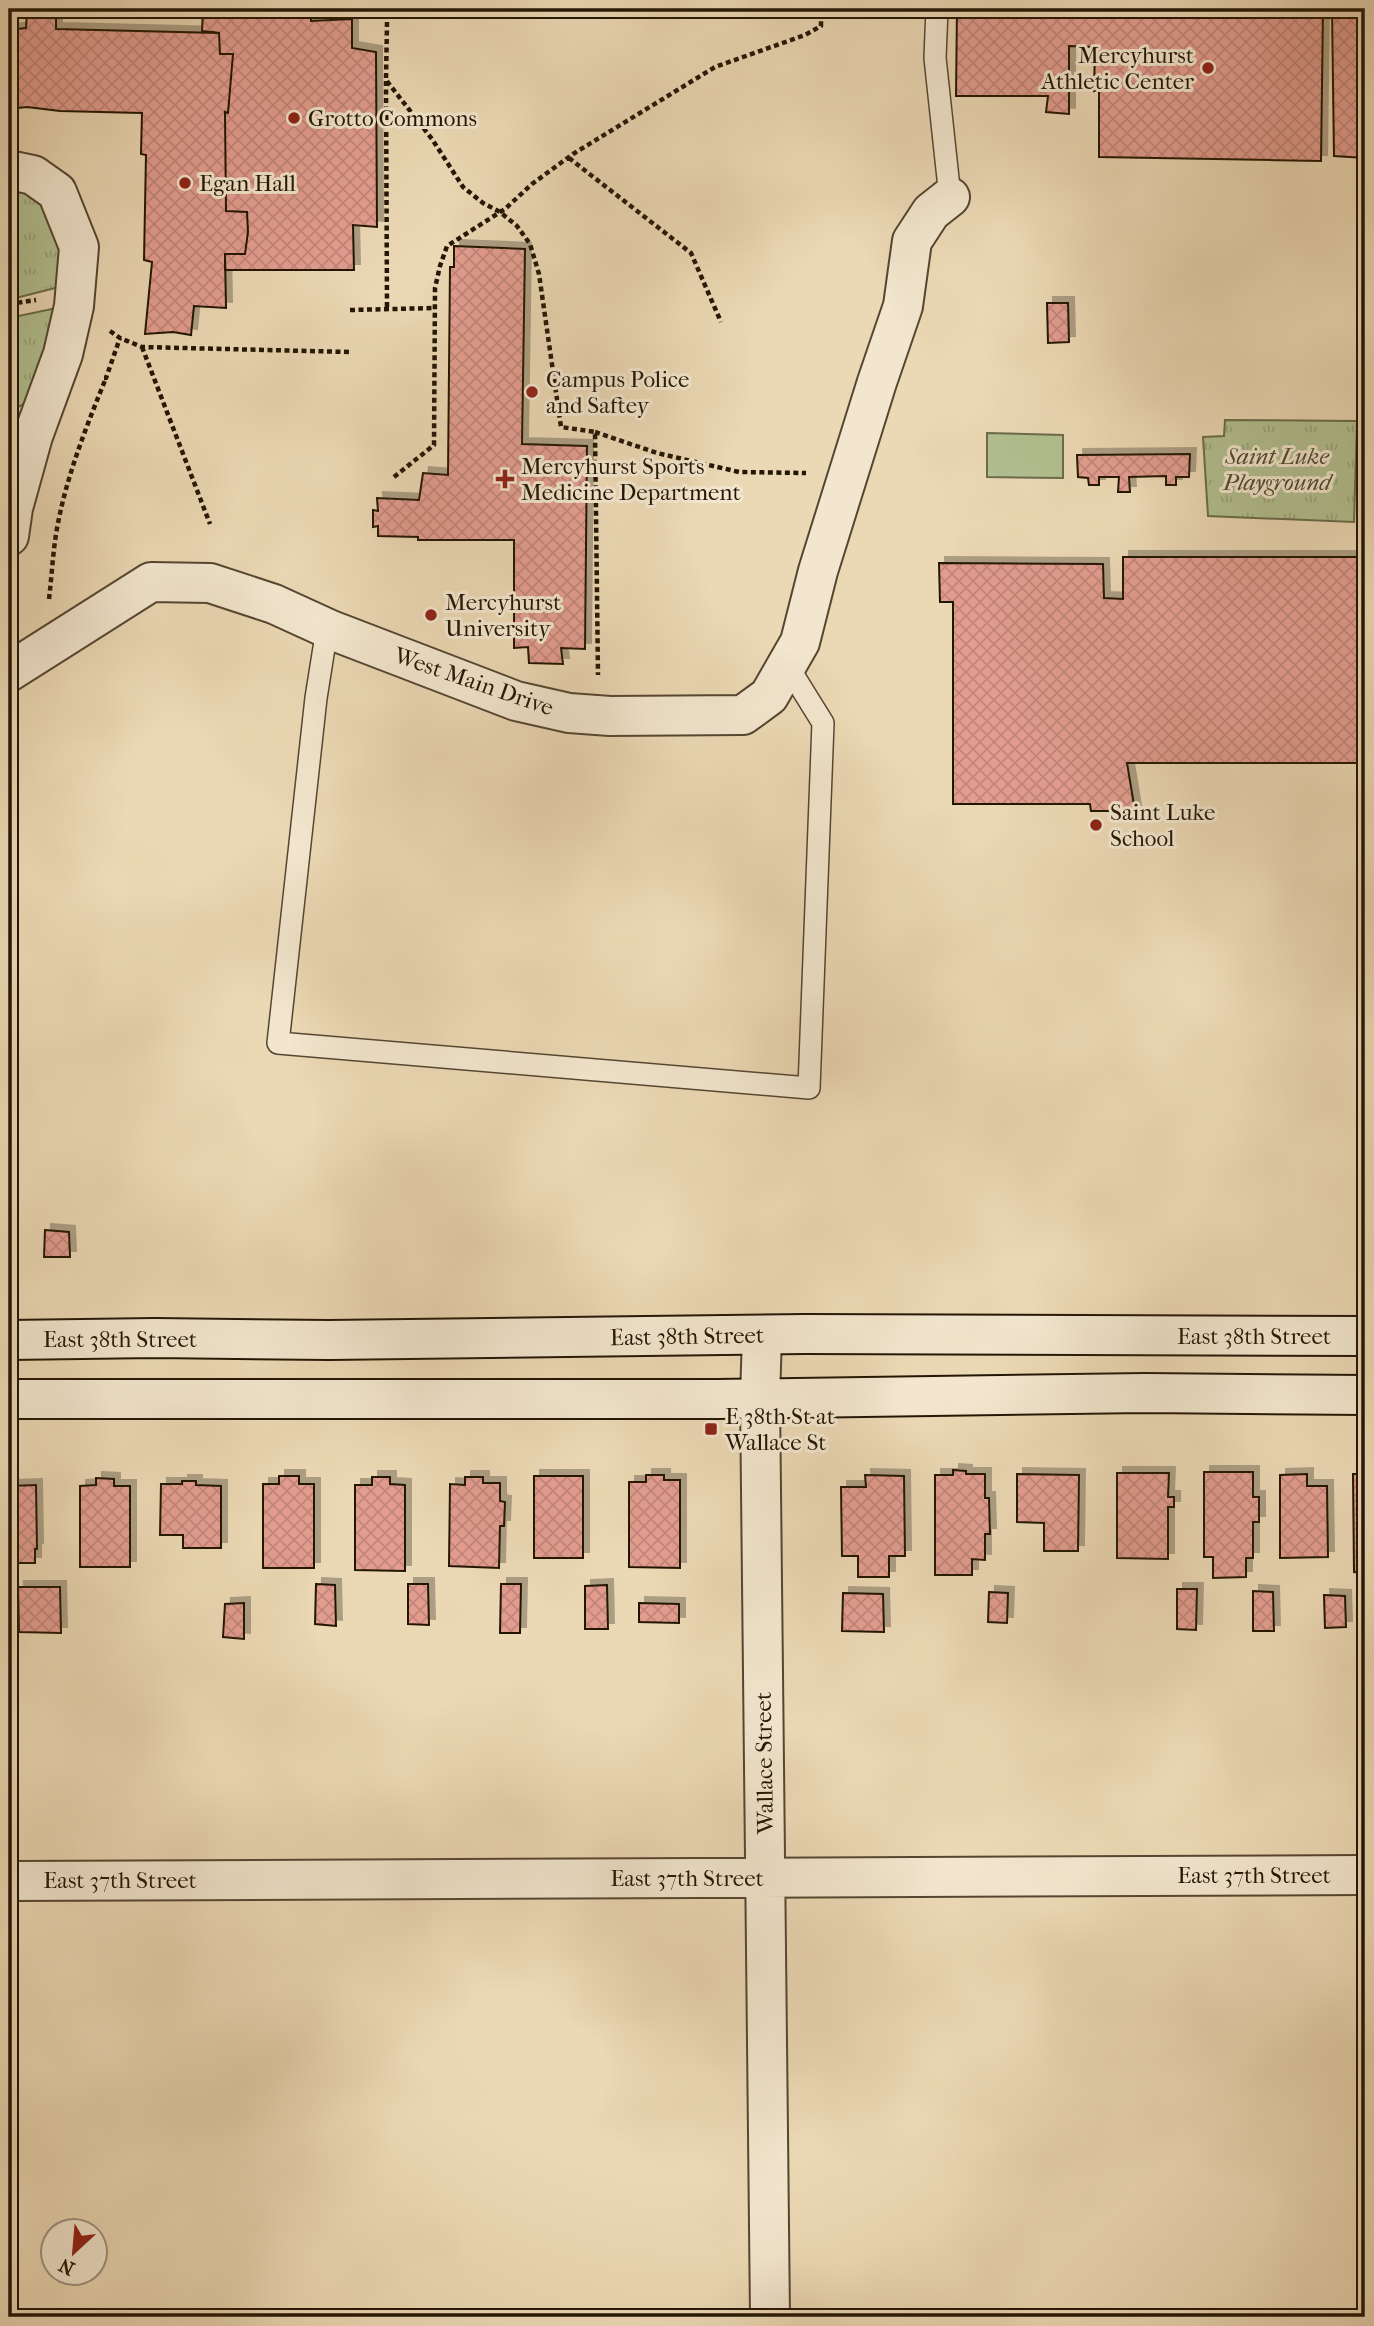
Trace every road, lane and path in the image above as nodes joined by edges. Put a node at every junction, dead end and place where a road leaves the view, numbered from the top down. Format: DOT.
graph roads {
  1 [pos="821,9"];
  2 [pos="937,9"];
  3 [pos="387,22"];
  4 [pos="386,80"];
  5 [pos="568,158"];
  6 [pos="9,170"];
  7 [pos="950,197"];
  8 [pos="500,212"];
  9 [pos="74,306"];
  10 [pos="435,308"];
  11 [pos="387,309"];
  12 [pos="350,310"];
  13 [pos="721,323"];
  14 [pos="142,347"];
  15 [pos="350,352"];
  16 [pos="106,378"];
  17 [pos="596,432"];
  18 [pos="849,474"];
  19 [pos="394,477"];
  20 [pos="210,524"];
  21 [pos="9,537"];
  22 [pos="327,629"];
  23 [pos="43,652"];
  24 [pos="787,665"];
  25 [pos="9,672"];
  26 [pos="599,715"];
  27 [pos="762,1335"];
  28 [pos="1365,1336"];
  29 [pos="9,1340"];
  30 [pos="1365,1395"];
  31 [pos="760,1398"];
  32 [pos="9,1399"];
  33 [pos="1365,1875"];
  34 [pos="765,1878"];
  35 [pos="9,1881"];
  36 [pos="770,2317"];
  1 -- 5 [label="path"];
  2 -- 7 [label="lane"];
  3 -- 4 [label="path"];
  4 -- 8 [label="path"];
  4 -- 11 [label="path"];
  5 -- 8 [label="path"];
  5 -- 13 [label="path"];
  6 -- 9 [label="street"];
  7 -- 18 [label="street, West Main Drive"];
  8 -- 10 [label="path"];
  8 -- 17 [label="path"];
  9 -- 14 [label="path"];
  9 -- 21 [label="street"];
  10 -- 11 [label="path"];
  10 -- 19 [label="path"];
  11 -- 12 [label="path"];
  14 -- 15 [label="path"];
  14 -- 20 [label="path"];
  16 -- 23 [label="path"];
  17 -- 18 [label="path"];
  17 -- 26 [label="path"];
  18 -- 24 [label="street, West Main Drive"];
  22 -- 23 [label="street, West Main Drive"];
  22 -- 24 [label="lane"];
  22 -- 26 [label="street, West Main Drive"];
  23 -- 25 [label="street, West Main Drive"];
  24 -- 26 [label="street, West Main Drive"];
  27 -- 28 [label="street, East 38th Street"];
  27 -- 29 [label="street, East 38th Street"];
  27 -- 31 [label="street, Wallace Street"];
  30 -- 31 [label="street"];
  31 -- 32 [label="street"];
  31 -- 34 [label="street, Wallace Street"];
  33 -- 34 [label="street, East 37th Street"];
  34 -- 35 [label="street, East 37th Street"];
  34 -- 36 [label="street, Wallace Street"];
}
